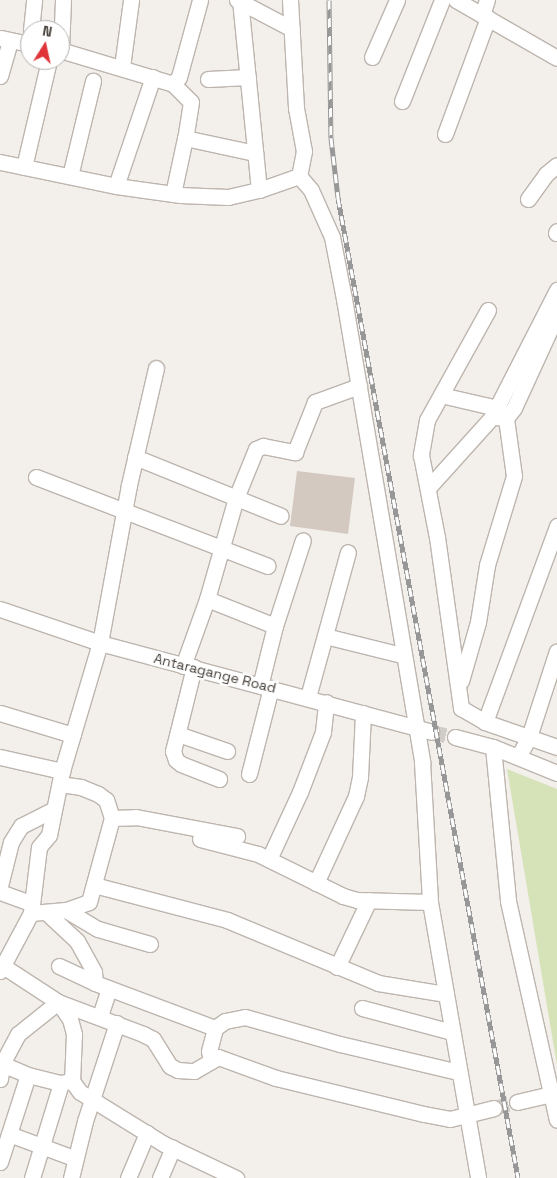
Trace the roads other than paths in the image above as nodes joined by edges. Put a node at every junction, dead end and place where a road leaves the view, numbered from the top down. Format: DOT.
graph roads {
  1 [pos="34,0"];
  2 [pos="63,0"];
  3 [pos="131,0"];
  4 [pos="200,0"];
  5 [pos="239,0"];
  6 [pos="290,0"];
  7 [pos="397,0"];
  8 [pos="442,0"];
  9 [pos="456,0"];
  10 [pos="487,0"];
  11 [pos="485,16"];
  12 [pos="32,20"];
  13 [pos="61,20"];
  14 [pos="292,29"];
  15 [pos="5,39"];
  16 [pos="20,42"];
  17 [pos="70,56"];
  18 [pos="372,57"];
  19 [pos="557,58"];
  20 [pos="122,66"];
  21 [pos="52,70"];
  22 [pos="0,76"];
  23 [pos="153,77"];
  24 [pos="248,77"];
  25 [pos="208,79"];
  26 [pos="93,81"];
  27 [pos="173,84"];
  28 [pos="402,101"];
  29 [pos="445,134"];
  30 [pos="185,138"];
  31 [pos="255,153"];
  32 [pos="0,162"];
  33 [pos="557,165"];
  34 [pos="24,167"];
  35 [pos="70,176"];
  36 [pos="299,176"];
  37 [pos="116,186"];
  38 [pos="259,190"];
  39 [pos="173,194"];
  40 [pos="528,199"];
  41 [pos="557,290"];
  42 [pos="488,310"];
  43 [pos="557,314"];
  44 [pos="156,368"];
  45 [pos="358,386"];
  46 [pos="441,395"];
  47 [pos="498,414"];
  48 [pos="135,457"];
  49 [pos="36,477"];
  50 [pos="428,488"];
  51 [pos="236,498"];
  52 [pos="124,510"];
  53 [pos="281,516"];
  54 [pos="557,526"];
  55 [pos="303,540"];
  56 [pos="221,547"];
  57 [pos="348,552"];
  58 [pos="268,566"];
  59 [pos="207,598"];
  60 [pos="0,609"];
  61 [pos="275,626"];
  62 [pos="325,636"];
  63 [pos="100,643"];
  64 [pos="557,651"];
  65 [pos="402,655"];
  66 [pos="188,666"];
  67 [pos="266,687"];
  68 [pos="458,692"];
  69 [pos="308,697"];
  70 [pos="326,702"];
  71 [pos="0,713"];
  72 [pos="363,713"];
  73 [pos="485,722"];
  74 [pos="413,728"];
  75 [pos="431,732"];
  76 [pos="178,734"];
  77 [pos="72,735"];
  78 [pos="454,737"];
  79 [pos="529,737"];
  80 [pos="493,747"];
  81 [pos="557,747"];
  82 [pos="227,751"];
  83 [pos="0,757"];
  84 [pos="518,757"];
  85 [pos="557,773"];
  86 [pos="249,774"];
  87 [pos="61,778"];
  88 [pos="219,779"];
  89 [pos="54,810"];
  90 [pos="112,818"];
  91 [pos="236,836"];
  92 [pos="200,839"];
  93 [pos="269,859"];
  94 [pos="316,883"];
  95 [pos="94,885"];
  96 [pos="0,886"];
  97 [pos="0,892"];
  98 [pos="369,900"];
  99 [pos="430,902"];
  100 [pos="31,908"];
  101 [pos="66,910"];
  102 [pos="47,913"];
  103 [pos="150,944"];
  104 [pos="3,963"];
  105 [pos="59,966"];
  106 [pos="337,967"];
  107 [pos="102,986"];
  108 [pos="446,994"];
  109 [pos="58,1002"];
  110 [pos="362,1008"];
  111 [pos="100,1016"];
  112 [pos="117,1023"];
  113 [pos="215,1028"];
  114 [pos="452,1032"];
  115 [pos="211,1061"];
  116 [pos="1,1071"];
  117 [pos="458,1072"];
  118 [pos="28,1075"];
  119 [pos="66,1082"];
  120 [pos="553,1094"];
  121 [pos="92,1099"];
  122 [pos="517,1102"];
  123 [pos="494,1108"];
  124 [pos="466,1117"];
  125 [pos="557,1120"];
  126 [pos="9,1134"];
  127 [pos="147,1134"];
  128 [pos="42,1147"];
  129 [pos="173,1148"];
  130 [pos="74,1158"];
  131 [pos="0,1162"];
  132 [pos="124,1177"];
  133 [pos="32,1178"];
  134 [pos="72,1178"];
  135 [pos="160,1178"];
  136 [pos="236,1178"];
  137 [pos="478,1178"];
  1 -- 12 [label="street"];
  2 -- 13 [label="street"];
  3 -- 20 [label="street"];
  4 -- 27 [label="street"];
  5 -- 14 [label="street"];
  5 -- 24 [label="street"];
  6 -- 14 [label="street"];
  7 -- 18 [label="street"];
  8 -- 28 [label="street"];
  9 -- 11 [label="street"];
  10 -- 11 [label="street"];
  11 -- 19 [label="street"];
  11 -- 29 [label="street"];
  14 -- 36 [label="street"];
  15 -- 16 [label="street"];
  15 -- 22 [label="street"];
  17 -- 20 [label="street"];
  20 -- 23 [label="street"];
  21 -- 34 [label="street"];
  23 -- 27 [label="street"];
  23 -- 37 [label="street"];
  24 -- 25 [label="street"];
  24 -- 31 [label="street"];
  26 -- 35 [label="street"];
  27 -- 30 [label="street"];
  30 -- 31 [label="street"];
  30 -- 39 [label="street"];
  31 -- 38 [label="street"];
  32 -- 34 [label="street"];
  33 -- 40 [label="street"];
  34 -- 35 [label="street"];
  35 -- 37 [label="street"];
  36 -- 38 [label="street"];
  36 -- 45 [label="street"];
  37 -- 39 [label="street"];
  38 -- 39 [label="street"];
  41 -- 47 [label="street"];
  42 -- 46 [label="street"];
  43 -- 47 [label="street"];
  44 -- 48 [label="street"];
  45 -- 51 [label="street"];
  45 -- 65 [label="street"];
  46 -- 47 [label="street"];
  46 -- 50 [label="street"];
  47 -- 50 [label="street"];
  47 -- 68 [label="street"];
  48 -- 51 [label="street"];
  48 -- 52 [label="street"];
  49 -- 52 [label="street"];
  50 -- 68 [label="street"];
  51 -- 53 [label="street"];
  51 -- 56 [label="street"];
  52 -- 56 [label="street"];
  52 -- 63 [label="street"];
  54 -- 73 [label="street"];
  55 -- 61 [label="street"];
  56 -- 58 [label="street"];
  56 -- 59 [label="street"];
  57 -- 62 [label="street"];
  59 -- 61 [label="street"];
  59 -- 66 [label="street"];
  60 -- 63 [label="street, Antaragange Road"];
  61 -- 67 [label="street"];
  62 -- 65 [label="street"];
  62 -- 69 [label="street"];
  63 -- 66 [label="street, Antaragange Road"];
  63 -- 77 [label="street"];
  64 -- 79 [label="street"];
  65 -- 74 [label="street"];
  66 -- 67 [label="street, Antaragange Road"];
  66 -- 76 [label="street"];
  67 -- 69 [label="street, Antaragange Road"];
  67 -- 86 [label="street"];
  68 -- 73 [label="street"];
  69 -- 70 [label="street, Antaragange Road"];
  70 -- 72 [label="street, Antaragange Road"];
  70 -- 93 [label="street"];
  71 -- 77 [label="street"];
  72 -- 74 [label="street, Antaragange Road"];
  72 -- 94 [label="street"];
  73 -- 79 [label="street"];
  74 -- 75 [label="street, Antaragange Road"];
  74 -- 99 [label="street"];
  76 -- 82 [label="street"];
  76 -- 88 [label="street"];
  77 -- 87 [label="street"];
  78 -- 80 [label="street"];
  79 -- 81 [label="street"];
  79 -- 84 [label="street"];
  80 -- 84 [label="street"];
  80 -- 120 [label="street"];
  83 -- 87 [label="street"];
  84 -- 85 [label="street"];
  87 -- 89 [label="street"];
  87 -- 90 [label="street"];
  89 -- 96 [label="street"];
  89 -- 100 [label="street"];
  90 -- 91 [label="street"];
  90 -- 95 [label="street"];
  92 -- 93 [label="street"];
  93 -- 94 [label="street"];
  94 -- 98 [label="street"];
  95 -- 101 [label="street"];
  95 -- 106 [label="street"];
  97 -- 100 [label="street"];
  98 -- 99 [label="street"];
  98 -- 106 [label="street"];
  99 -- 108 [label="street"];
  100 -- 102 [label="street"];
  100 -- 104 [label="street"];
  101 -- 102 [label="street"];
  101 -- 103 [label="street"];
  102 -- 107 [label="street"];
  104 -- 109 [label="street"];
  105 -- 107 [label="street"];
  106 -- 108 [label="street"];
  107 -- 111 [label="street"];
  107 -- 113 [label="street"];
  108 -- 114 [label="street"];
  109 -- 111 [label="street"];
  109 -- 116 [label="street"];
  109 -- 119 [label="street"];
  110 -- 114 [label="street"];
  111 -- 112 [label="street"];
  112 -- 115 [label="street"];
  112 -- 121 [label="street"];
  113 -- 115 [label="street"];
  113 -- 117 [label="street"];
  114 -- 117 [label="street"];
  115 -- 124 [label="street"];
  116 -- 118 [label="street"];
  117 -- 124 [label="street"];
  118 -- 119 [label="street"];
  118 -- 126 [label="street"];
  119 -- 121 [label="street"];
  119 -- 128 [label="street"];
  120 -- 122 [label="street"];
  120 -- 125 [label="street"];
  121 -- 127 [label="street"];
  121 -- 130 [label="street"];
  123 -- 124 [label="street"];
  124 -- 137 [label="street"];
  126 -- 128 [label="street"];
  126 -- 131 [label="street"];
  127 -- 129 [label="street"];
  127 -- 132 [label="street"];
  128 -- 130 [label="street"];
  128 -- 133 [label="street"];
  129 -- 135 [label="street"];
  129 -- 136 [label="street"];
  130 -- 134 [label="street"];
}
